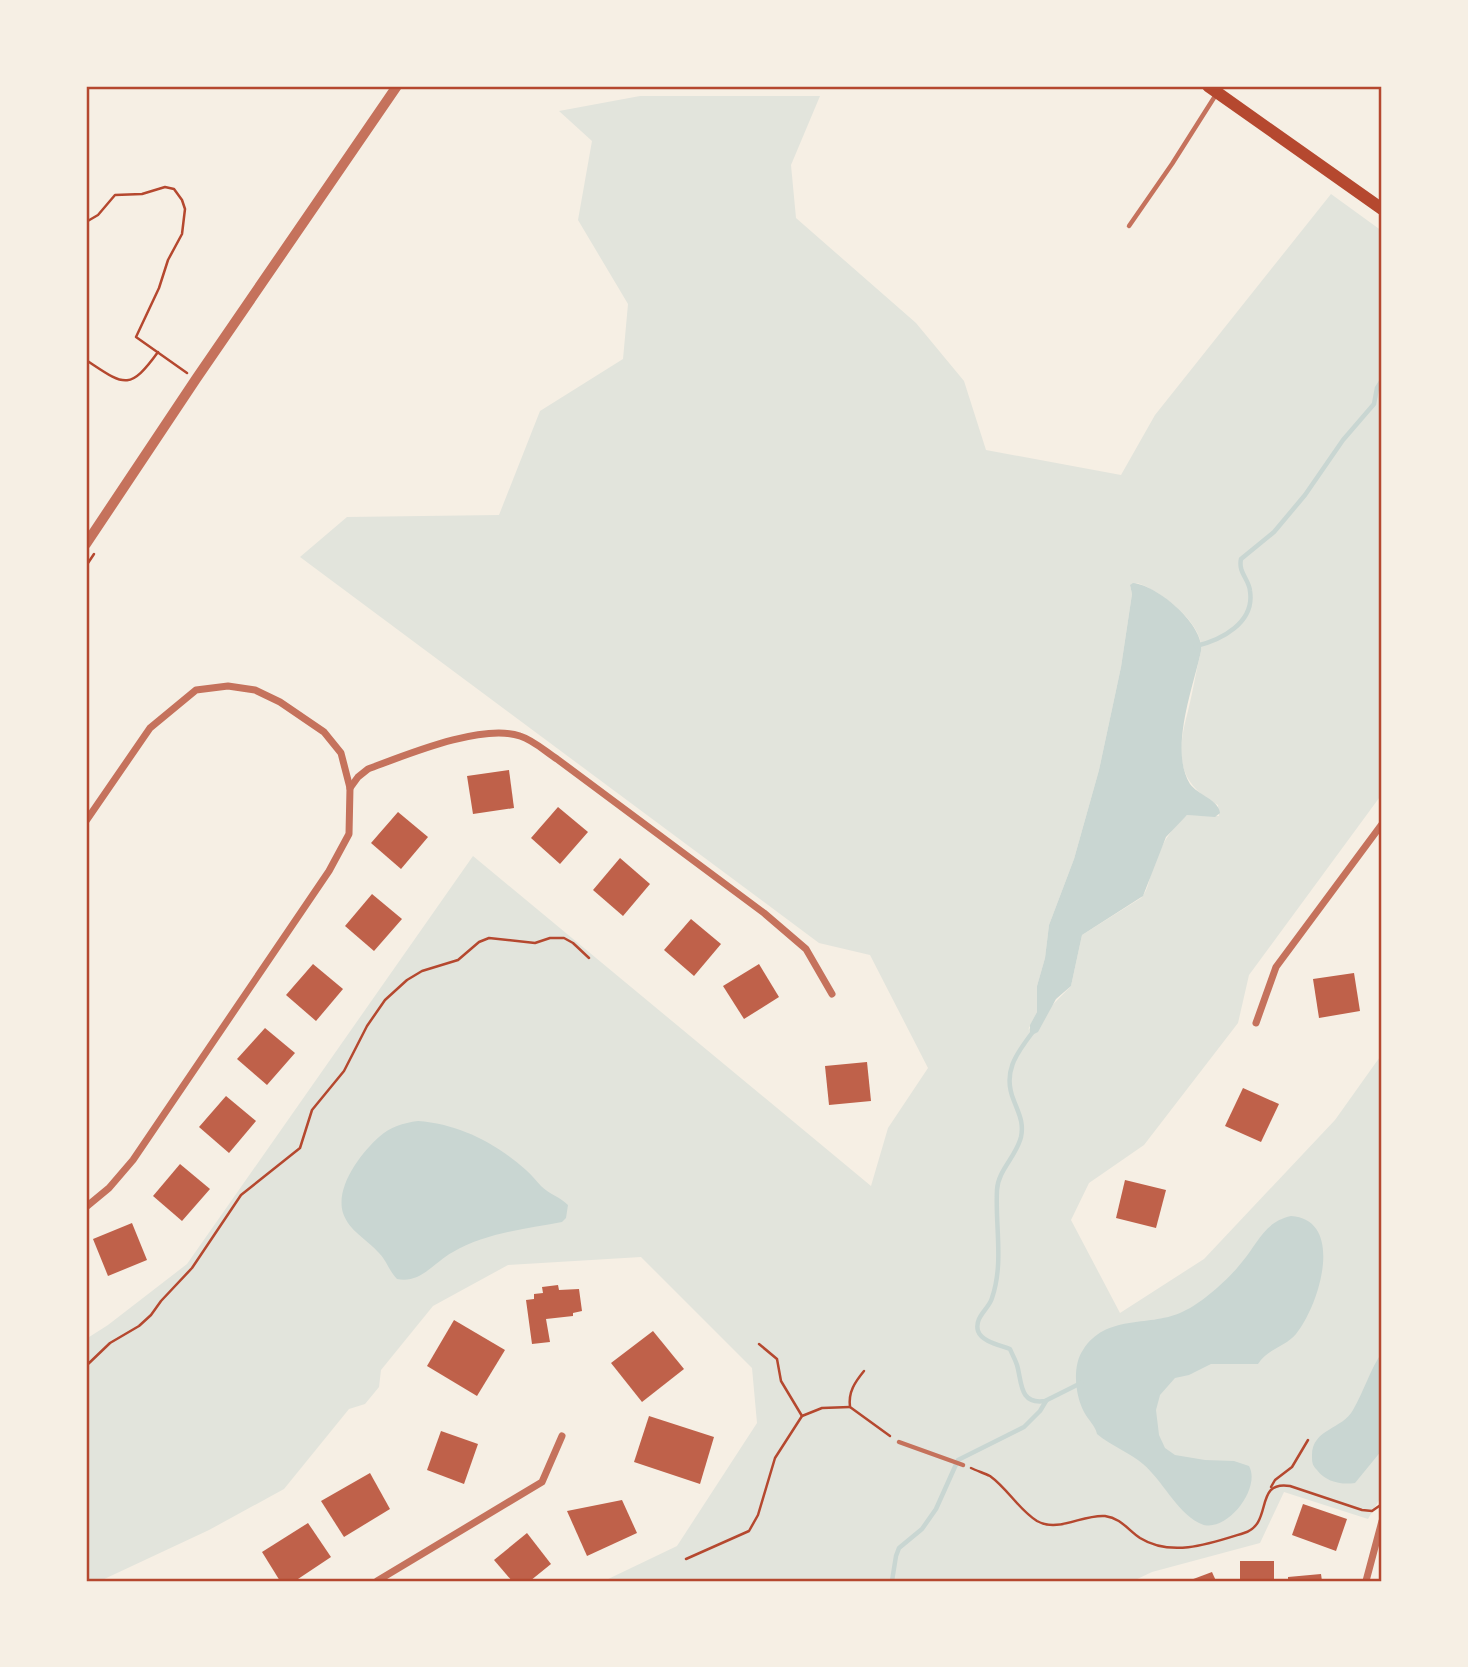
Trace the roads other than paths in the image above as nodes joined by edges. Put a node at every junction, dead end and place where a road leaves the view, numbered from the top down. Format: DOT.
graph roads {
  1 [pos="397,86"];
  2 [pos="1213,89"];
  3 [pos="1382,209"];
  4 [pos="1129,226"];
  5 [pos="86,544"];
  6 [pos="350,789"];
  7 [pos="86,821"];
  8 [pos="1382,824"];
  9 [pos="832,994"];
  10 [pos="1256,1023"];
  11 [pos="86,1207"];
  12 [pos="562,1436"];
  13 [pos="899,1442"];
  14 [pos="964,1465"];
  15 [pos="1382,1521"];
  16 [pos="377,1581"];
  17 [pos="1366,1581"];
  1 -- 5 [label="street"];
  2 -- 3 [label="main road"];
  2 -- 4 [label="lane"];
  6 -- 7 [label="street"];
  6 -- 9 [label="street"];
  6 -- 11 [label="street"];
  8 -- 10 [label="street"];
  12 -- 16 [label="street"];
  13 -- 14 [label="lane"];
  15 -- 17 [label="street"];
}
